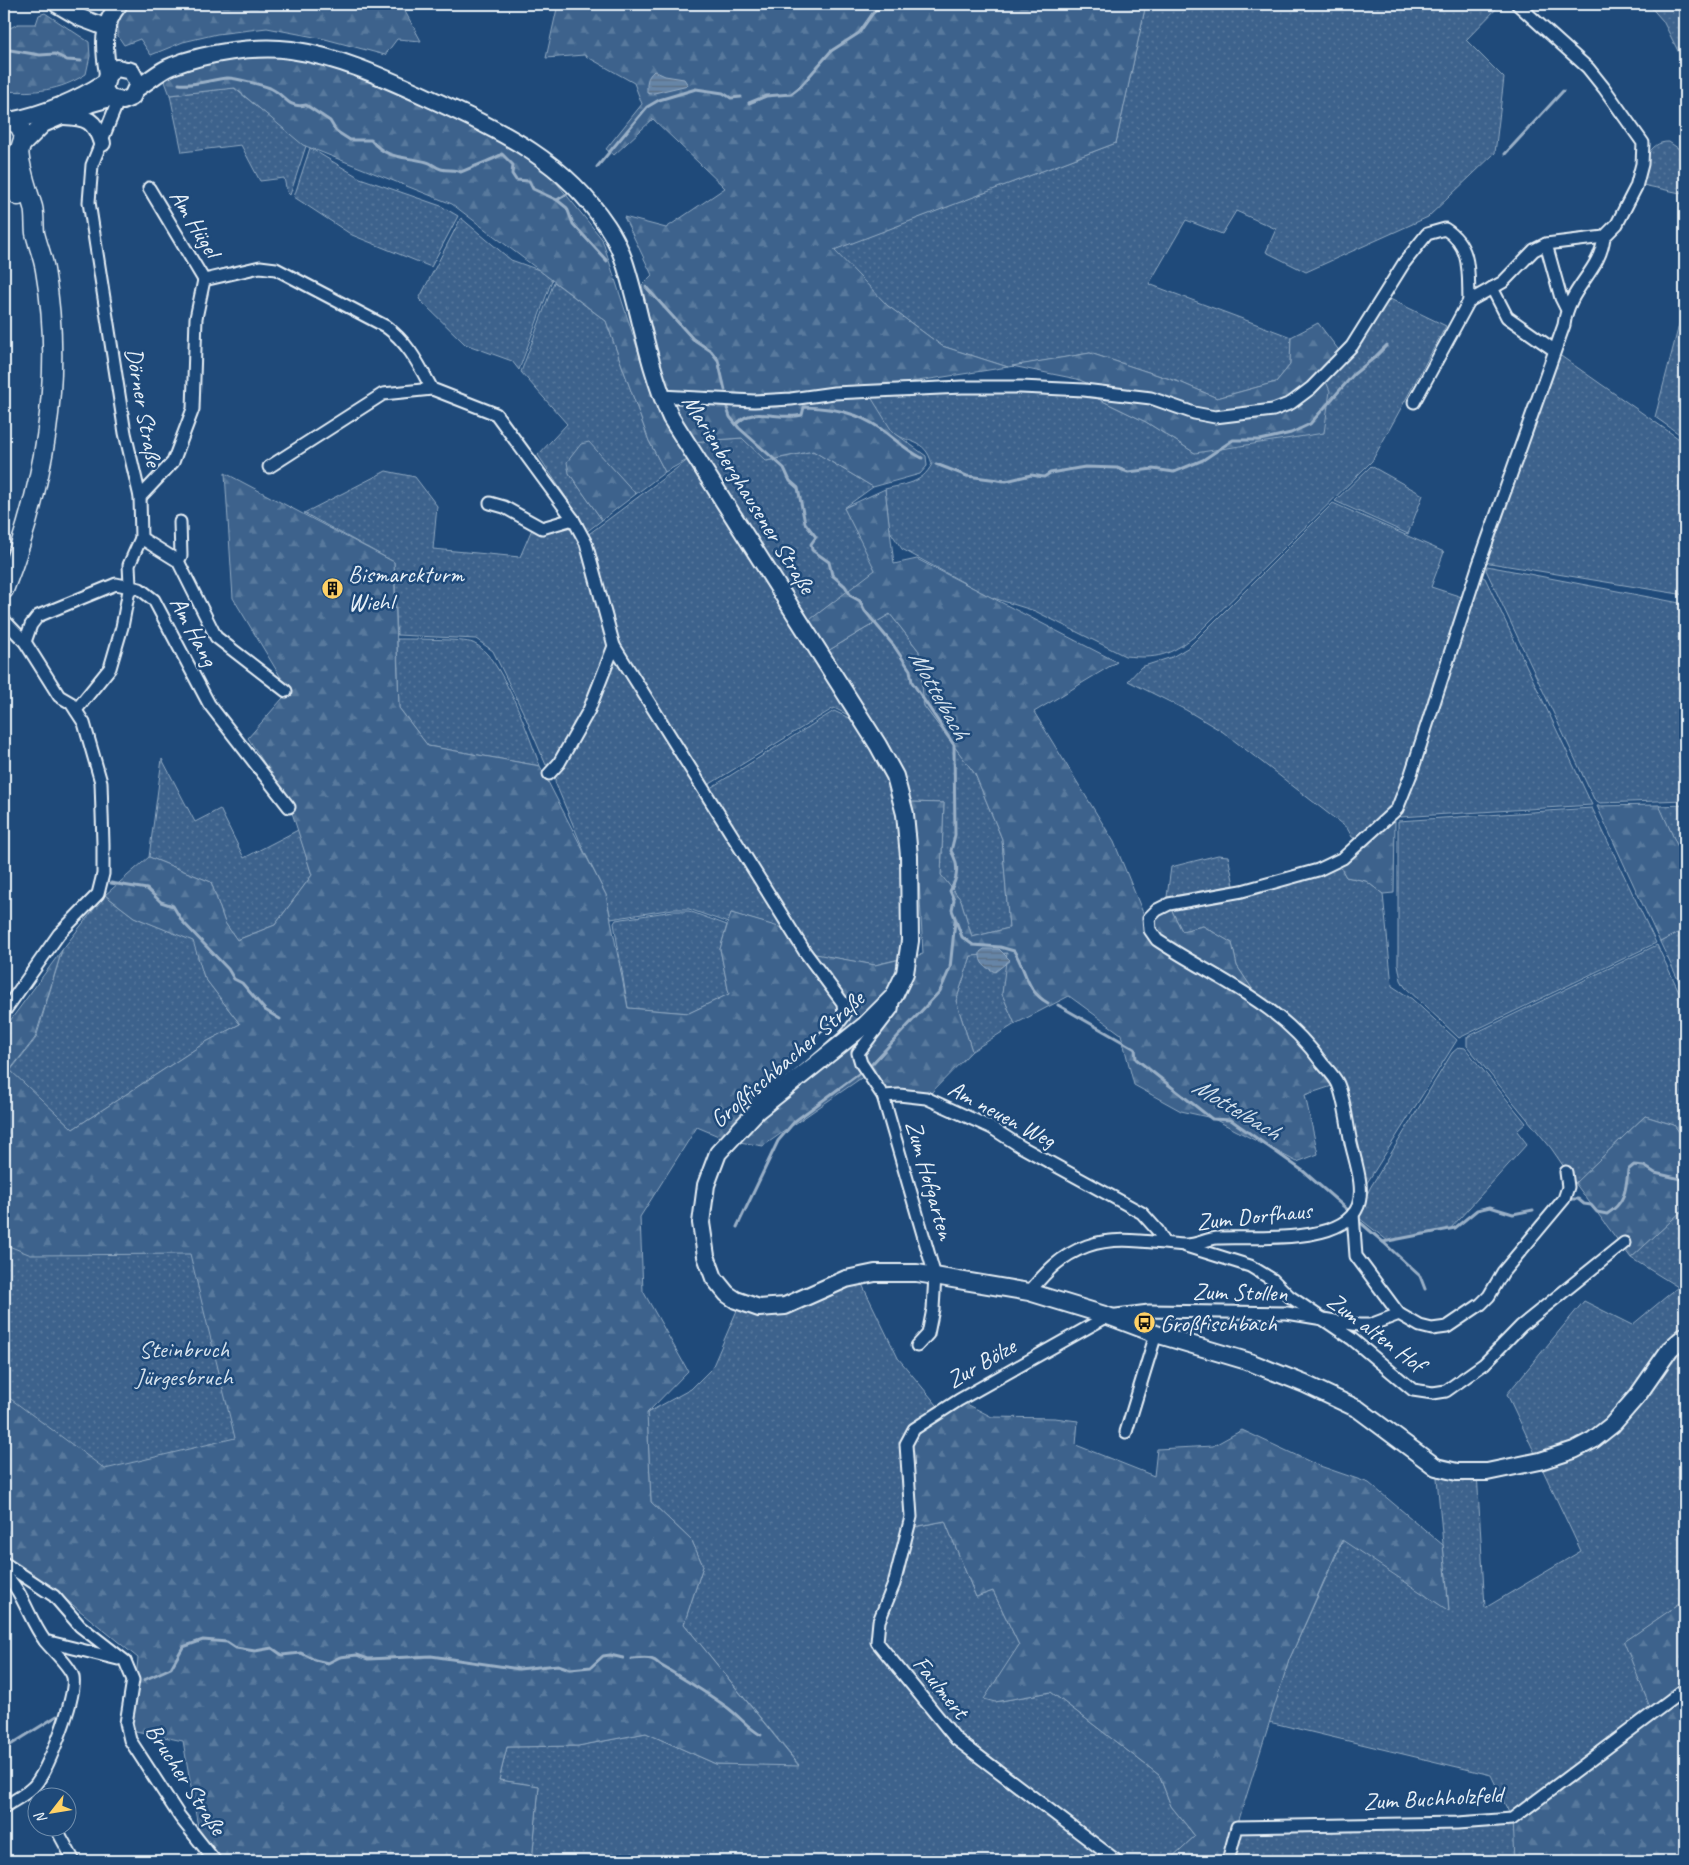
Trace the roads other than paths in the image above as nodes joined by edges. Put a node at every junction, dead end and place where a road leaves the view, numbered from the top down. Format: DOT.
graph roads {
  1 [pos="57,4"];
  2 [pos="118,4"];
  3 [pos="1517,4"];
  4 [pos="105,31"];
  5 [pos="170,66"];
  6 [pos="116,83"];
  7 [pos="138,88"];
  8 [pos="62,116"];
  9 [pos="9,119"];
  10 [pos="102,143"];
  11 [pos="15,151"];
  12 [pos="4,166"];
  13 [pos="149,188"];
  14 [pos="35,232"];
  15 [pos="1604,238"];
  16 [pos="1546,244"];
  17 [pos="204,280"];
  18 [pos="1492,288"];
  19 [pos="1469,301"];
  20 [pos="1566,308"];
  21 [pos="1554,350"];
  22 [pos="432,389"];
  23 [pos="661,396"];
  24 [pos="1414,402"];
  25 [pos="269,466"];
  26 [pos="140,497"];
  27 [pos="490,504"];
  28 [pos="573,519"];
  29 [pos="180,522"];
  30 [pos="141,538"];
  31 [pos="178,561"];
  32 [pos="130,585"];
  33 [pos="4,590"];
  34 [pos="4,620"];
  35 [pos="25,642"];
  36 [pos="614,646"];
  37 [pos="286,691"];
  38 [pos="76,710"];
  39 [pos="549,774"];
  40 [pos="290,807"];
  41 [pos="894,996"];
  42 [pos="4,1012"];
  43 [pos="884,1096"];
  44 [pos="757,1111"];
  45 [pos="1566,1172"];
  46 [pos="1353,1214"];
  47 [pos="1164,1242"];
  48 [pos="1624,1243"];
  49 [pos="1186,1246"];
  50 [pos="935,1276"];
  51 [pos="1029,1292"];
  52 [pos="1399,1314"];
  53 [pos="1108,1316"];
  54 [pos="1322,1318"];
  55 [pos="1156,1334"];
  56 [pos="1685,1336"];
  57 [pos="917,1346"];
  58 [pos="1126,1432"];
  59 [pos="906,1470"];
  60 [pos="4,1563"];
  61 [pos="4,1574"];
  62 [pos="45,1641"];
  63 [pos="125,1661"];
  64 [pos="1685,1690"];
  65 [pos="34,1787"];
  66 [pos="4,1806"];
  67 [pos="61,1838"];
  68 [pos="74,1861"];
  69 [pos="215,1861"];
  70 [pos="1117,1861"];
  71 [pos="1228,1861"];
  1 -- 4 [label="main road"];
  2 -- 4 [label="main road"];
  3 -- 15 [label="street"];
  4 -- 6 [label="main road"];
  5 -- 6 [label="main road"];
  5 -- 7 [label="main road, Marienberghausener Straße"];
  5 -- 23 [label="main road, Marienberghausener Straße"];
  6 -- 7 [label="main road"];
  6 -- 7 [label="main road, Marienberghausener Straße"];
  6 -- 8 [label="main road"];
  6 -- 9 [label="main road"];
  6 -- 10 [label="street, Dörner Straße"];
  8 -- 10 [label="main road"];
  8 -- 11 [label="main road"];
  9 -- 11 [label="main road"];
  10 -- 26 [label="street, Dörner Straße"];
  11 -- 14 [label="main road"];
  12 -- 14 [label="main road"];
  13 -- 17 [label="street, Am Hügel"];
  14 -- 33 [label="main road"];
  15 -- 16 [label="street"];
  15 -- 20 [label="street"];
  16 -- 18 [label="street"];
  16 -- 20 [label="street"];
  17 -- 22 [label="street"];
  17 -- 26 [label="street"];
  18 -- 19 [label="street"];
  18 -- 21 [label="street"];
  19 -- 23 [label="street"];
  19 -- 24 [label="street"];
  20 -- 21 [label="street"];
  21 -- 46 [label="street"];
  22 -- 25 [label="street"];
  22 -- 28 [label="street"];
  23 -- 41 [label="main road, Marienberghausener Straße"];
  26 -- 30 [label="street, Dörner Straße"];
  27 -- 28 [label="street"];
  28 -- 36 [label="street"];
  29 -- 31 [label="street"];
  30 -- 31 [label="street"];
  30 -- 32 [label="street, Dörner Straße"];
  31 -- 37 [label="street"];
  32 -- 35 [label="street"];
  32 -- 38 [label="street, Dörner Straße"];
  32 -- 40 [label="street, Am Hang"];
  34 -- 35 [label="street"];
  35 -- 38 [label="street"];
  36 -- 39 [label="street"];
  36 -- 44 [label="street"];
  38 -- 42 [label="street"];
  41 -- 43 [label="street"];
  41 -- 44 [label="main road, Großfischbacher Straße"];
  43 -- 47 [label="street, Am neuen Weg"];
  43 -- 50 [label="street, Zum Hofgarten"];
  44 -- 50 [label="main road, Großfischbacher Straße"];
  45 -- 52 [label="street"];
  46 -- 49 [label="street, Zum Dorfhaus"];
  46 -- 52 [label="street"];
  47 -- 49 [label="street, Zum Dorfhaus"];
  47 -- 51 [label="street, Zum Dorfhaus"];
  48 -- 54 [label="street, Zum alten Hof"];
  49 -- 54 [label="street, Zum alten Hof"];
  50 -- 51 [label="main road, Großfischbacher Straße"];
  50 -- 57 [label="street"];
  51 -- 53 [label="main road, Großfischbacher Straße"];
  52 -- 54 [label="street, Zum Stollen"];
  53 -- 54 [label="street, Zum Stollen"];
  53 -- 55 [label="main road, Großfischbacher Straße"];
  53 -- 59 [label="street, Zur Bölze"];
  55 -- 56 [label="main road, Großfischbacher Straße"];
  55 -- 58 [label="street"];
  59 -- 70 [label="street, Faulmert"];
  60 -- 63 [label="street"];
  61 -- 62 [label="street"];
  62 -- 63 [label="street"];
  62 -- 65 [label="street"];
  63 -- 69 [label="street, Brucher Straße"];
  64 -- 71 [label="street, Zum Buchholzfeld"];
  65 -- 66 [label="street"];
  67 -- 68 [label="street"];
}
